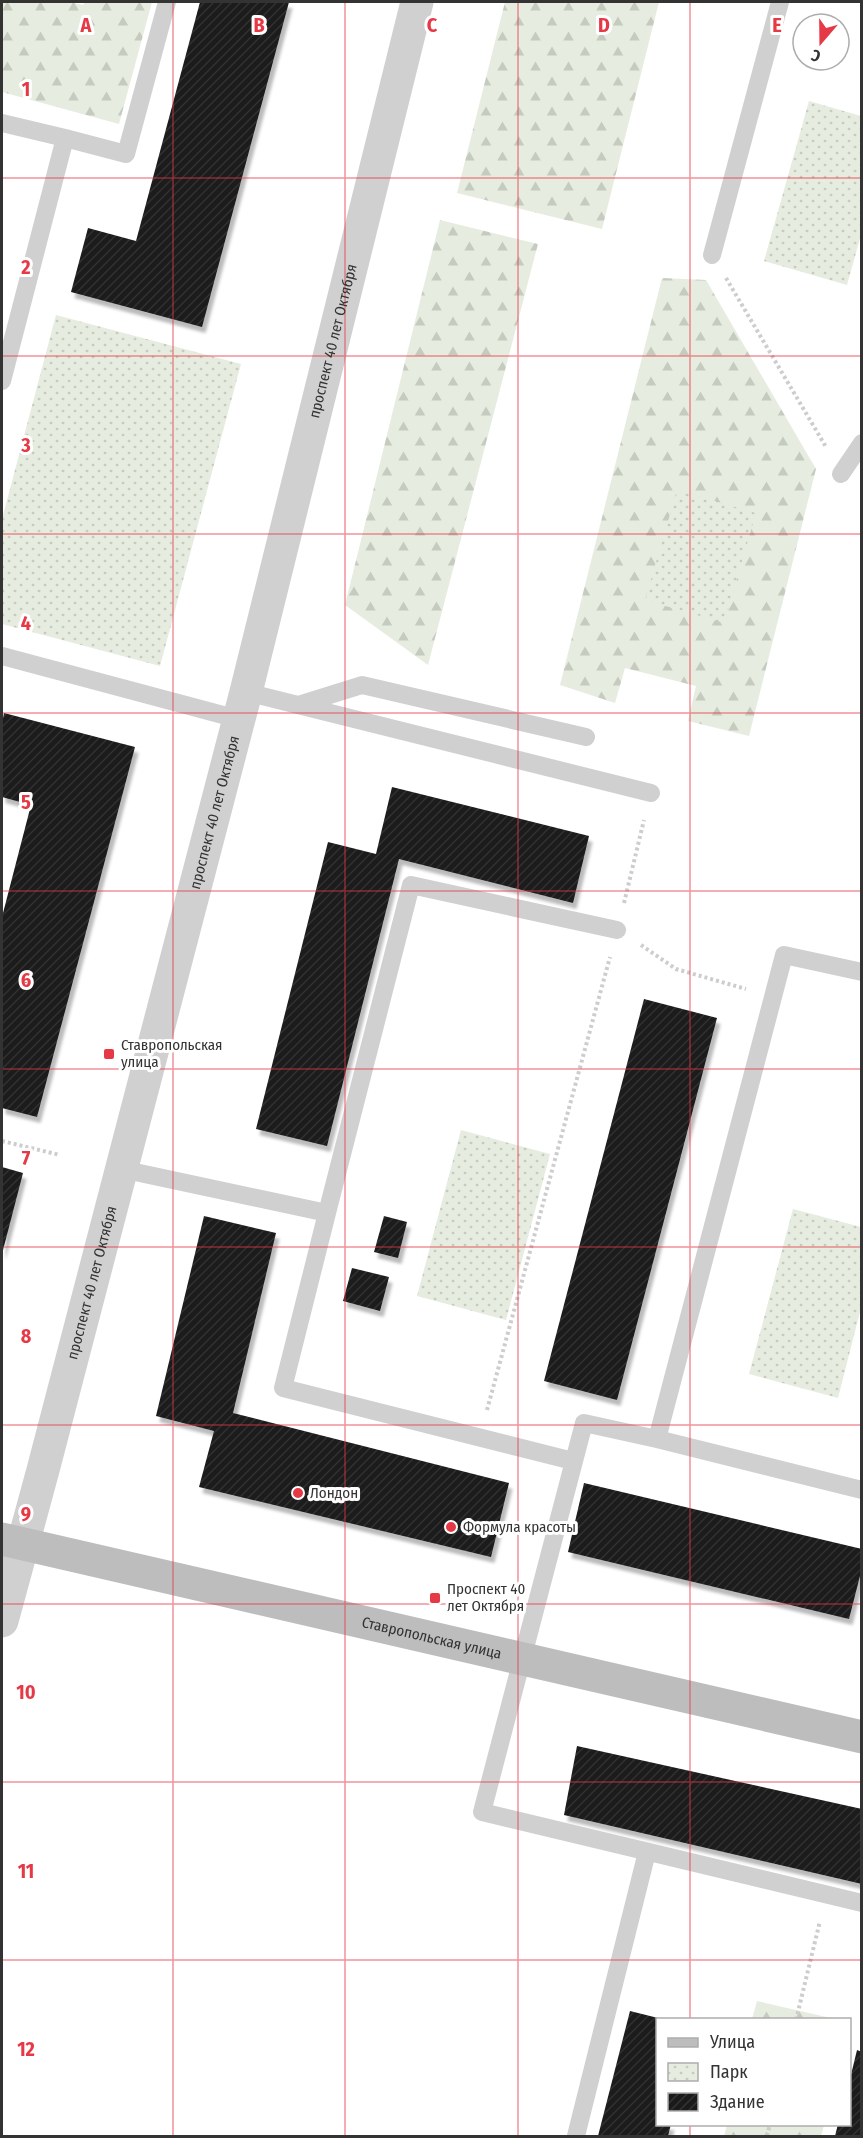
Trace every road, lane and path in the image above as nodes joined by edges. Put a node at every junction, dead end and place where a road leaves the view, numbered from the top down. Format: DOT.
graph roads {
  1 [pos="167,2"];
  2 [pos="417,2"];
  3 [pos="780,2"];
  4 [pos="2,123"];
  5 [pos="65,138"];
  6 [pos="712,255"];
  7 [pos="2,381"];
  8 [pos="861,443"];
  9 [pos="841,474"];
  10 [pos="2,656"];
  11 [pos="298,705"];
  12 [pos="242,706"];
  13 [pos="586,737"];
  14 [pos="651,793"];
  15 [pos="617,930"];
  16 [pos="861,972"];
  17 [pos="773,996"];
  18 [pos="2,1141"];
  19 [pos="60,1155"];
  20 [pos="121,1169"];
  21 [pos="327,1213"];
  22 [pos="861,1406"];
  23 [pos="861,1419"];
  24 [pos="480,1437"];
  25 [pos="657,1439"];
  26 [pos="573,1461"];
  27 [pos="861,1490"];
  28 [pos="12,1541"];
  29 [pos="2,1621"];
  30 [pos="522,1658"];
  31 [pos="861,1737"];
  32 [pos="647,1852"];
  33 [pos="827,1895"];
  34 [pos="861,1903"];
  35 [pos="796,2018"];
  36 [pos="576,2136"];
  1 -- 5 [label="lane"];
  2 -- 12 [label="street, проспект 40 лет Октября"];
  3 -- 6 [label="lane"];
  4 -- 5 [label="lane"];
  5 -- 7 [label="lane"];
  6 -- 9 [label="path"];
  8 -- 9 [label="lane"];
  10 -- 12 [label="lane"];
  11 -- 12 [label="lane"];
  11 -- 13 [label="lane"];
  11 -- 14 [label="lane"];
  12 -- 20 [label="street, проспект 40 лет Октября"];
  14 -- 15 [label="path"];
  15 -- 17 [label="path"];
  15 -- 21 [label="lane"];
  15 -- 24 [label="path"];
  16 -- 17 [label="lane"];
  17 -- 25 [label="lane"];
  18 -- 19 [label="path"];
  20 -- 21 [label="lane"];
  20 -- 28 [label="street, проспект 40 лет Октября"];
  21 -- 24 [label="lane"];
  22 -- 23 [label="path"];
  24 -- 26 [label="lane"];
  25 -- 26 [label="lane"];
  25 -- 27 [label="lane"];
  26 -- 30 [label="lane"];
  28 -- 29 [label="street, проспект 40 лет Октября"];
  28 -- 30 [label="main road, Ставропольская улица"];
  30 -- 31 [label="main road, Ставропольская улица"];
  30 -- 32 [label="lane"];
  32 -- 33 [label="lane"];
  32 -- 36 [label="lane"];
  33 -- 34 [label="lane"];
  33 -- 35 [label="path"];
}
